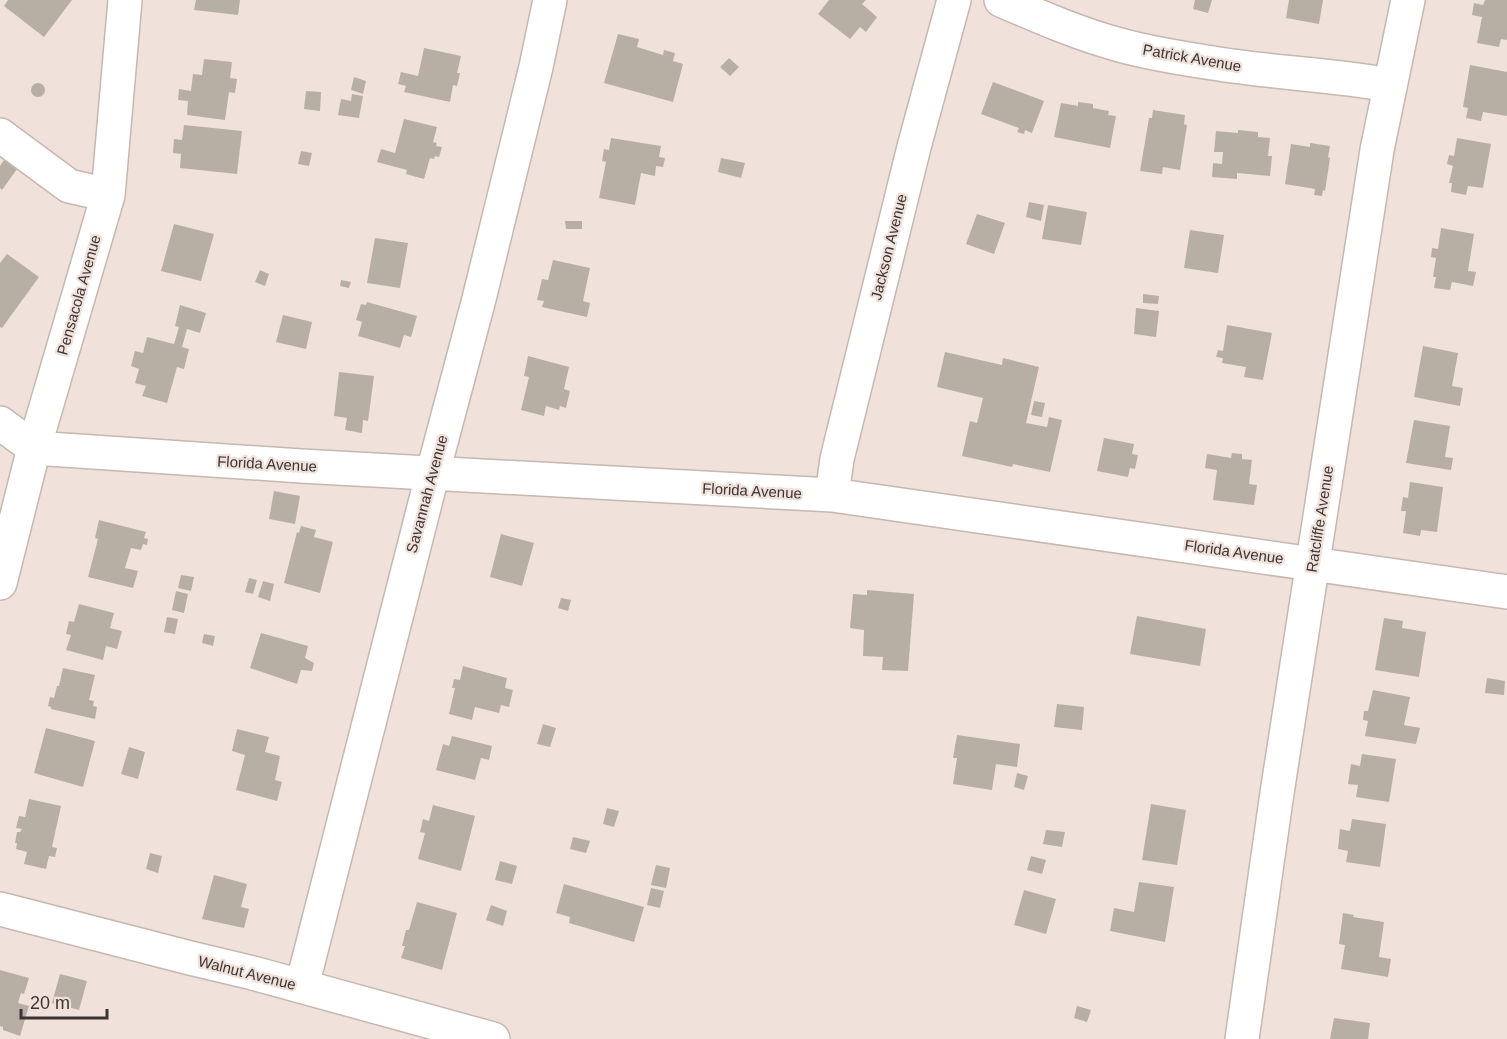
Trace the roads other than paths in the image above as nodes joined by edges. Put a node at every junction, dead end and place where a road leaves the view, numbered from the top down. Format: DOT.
graph roads {
  1 [pos="125,0"];
  2 [pos="550,0"];
  3 [pos="954,0"];
  4 [pos="1001,0"];
  5 [pos="1408,0"];
  6 [pos="1390,85"];
  7 [pos="0,135"];
  8 [pos="108,195"];
  9 [pos="0,423"];
  10 [pos="34,448"];
  11 [pos="433,472"];
  12 [pos="832,495"];
  13 [pos="1313,564"];
  14 [pos="0,583"];
  15 [pos="1507,592"];
  16 [pos="0,909"];
  17 [pos="302,986"];
  18 [pos="415,1029"];
  19 [pos="493,1039"];
  20 [pos="1242,1039"];
  1 -- 8 [label="street, Pensacola Avenue"];
  2 -- 11 [label="street, Savannah Avenue"];
  3 -- 12 [label="street, Jackson Avenue"];
  4 -- 6 [label="street, Patrick Avenue"];
  5 -- 6 [label="street, Ratcliffe Avenue"];
  6 -- 13 [label="street, Ratcliffe Avenue"];
  7 -- 8 [label="street"];
  8 -- 10 [label="street, Pensacola Avenue"];
  9 -- 10 [label="street"];
  10 -- 11 [label="street, Florida Avenue"];
  10 -- 14 [label="street, Pensacola Avenue"];
  11 -- 12 [label="street, Florida Avenue"];
  11 -- 17 [label="street, Savannah Avenue"];
  12 -- 13 [label="street, Florida Avenue"];
  13 -- 15 [label="street, Florida Avenue"];
  13 -- 20 [label="street, Ratcliffe Avenue"];
  16 -- 17 [label="street, Walnut Avenue"];
  17 -- 18 [label="street, Walnut Avenue"];
  18 -- 19 [label="street, Walnut Avenue"];
}
